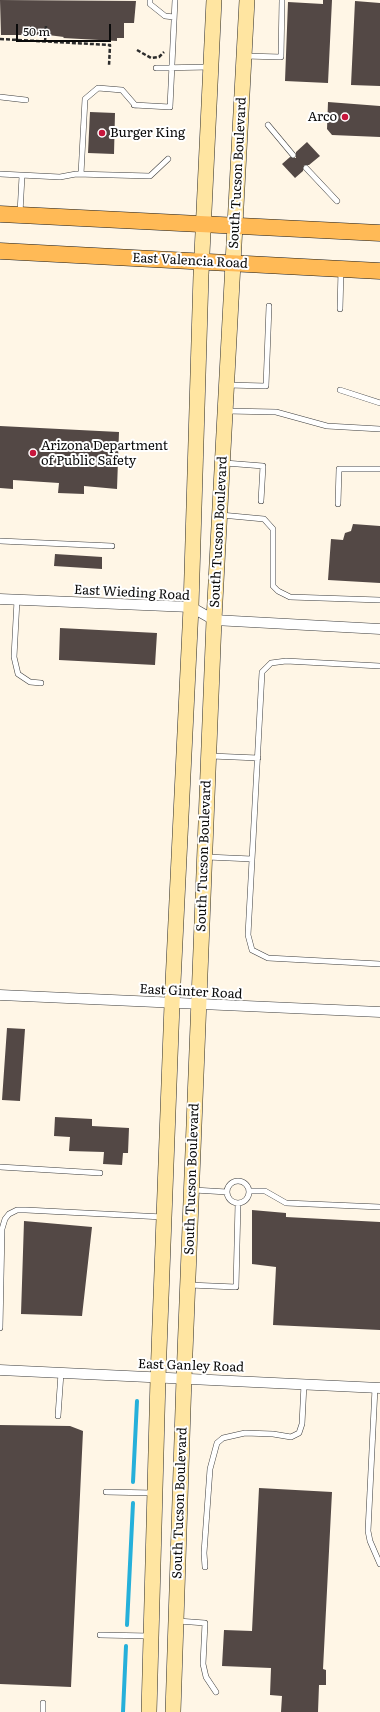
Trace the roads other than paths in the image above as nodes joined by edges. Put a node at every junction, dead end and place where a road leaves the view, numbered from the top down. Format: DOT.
graph roads {
  1 [pos="150,0"];
  2 [pos="175,0"];
  3 [pos="214,0"];
  4 [pos="247,0"];
  5 [pos="282,0"];
  6 [pos="174,17"];
  7 [pos="244,56"];
  8 [pos="173,67"];
  9 [pos="211,67"];
  10 [pos="156,68"];
  11 [pos="0,97"];
  12 [pos="26,100"];
  13 [pos="268,125"];
  14 [pos="293,155"];
  15 [pos="168,160"];
  16 [pos="306,168"];
  17 [pos="0,174"];
  18 [pos="81,174"];
  19 [pos="22,176"];
  20 [pos="337,201"];
  21 [pos="0,214"];
  22 [pos="20,215"];
  23 [pos="204,224"];
  24 [pos="236,225"];
  25 [pos="380,233"];
  26 [pos="0,251"];
  27 [pos="202,261"];
  28 [pos="234,264"];
  29 [pos="341,269"];
  30 [pos="380,271"];
  31 [pos="269,306"];
  32 [pos="340,309"];
  33 [pos="227,385"];
  34 [pos="340,390"];
  35 [pos="380,403"];
  36 [pos="226,411"];
  37 [pos="380,429"];
  38 [pos="223,463"];
  39 [pos="380,469"];
  40 [pos="261,500"];
  41 [pos="338,504"];
  42 [pos="220,515"];
  43 [pos="0,541"];
  44 [pos="112,546"];
  45 [pos="0,599"];
  46 [pos="17,600"];
  47 [pos="380,600"];
  48 [pos="191,607"];
  49 [pos="214,620"];
  50 [pos="380,629"];
  51 [pos="380,666"];
  52 [pos="41,683"];
  53 [pos="208,756"];
  54 [pos="258,758"];
  55 [pos="204,857"];
  56 [pos="252,859"];
  57 [pos="380,964"];
  58 [pos="0,995"];
  59 [pos="172,1004"];
  60 [pos="198,1005"];
  61 [pos="380,1012"];
  62 [pos="0,1167"];
  63 [pos="100,1173"];
  64 [pos="191,1190"];
  65 [pos="250,1191"];
  66 [pos="227,1192"];
  67 [pos="238,1204"];
  68 [pos="380,1208"];
  69 [pos="164,1218"];
  70 [pos="188,1285"];
  71 [pos="0,1328"];
  72 [pos="0,1370"];
  73 [pos="61,1373"];
  74 [pos="158,1378"];
  75 [pos="184,1378"];
  76 [pos="304,1384"];
  77 [pos="377,1388"];
  78 [pos="58,1416"];
  79 [pos="106,1492"];
  80 [pos="155,1493"];
  81 [pos="380,1564"];
  82 [pos="206,1567"];
  83 [pos="176,1621"];
  84 [pos="100,1634"];
  85 [pos="151,1636"];
  86 [pos="216,1692"];
  87 [pos="43,1703"];
  88 [pos="43,1712"];
  89 [pos="149,1712"];
  90 [pos="173,1712"];
  1 -- 6 [label="lane"];
  2 -- 6 [label="lane"];
  3 -- 9 [label="main road, South Tucson Boulevard"];
  4 -- 7 [label="main road, South Tucson Boulevard"];
  5 -- 7 [label="lane"];
  6 -- 8 [label="lane"];
  7 -- 24 [label="main road, South Tucson Boulevard"];
  8 -- 9 [label="lane"];
  8 -- 10 [label="lane"];
  8 -- 18 [label="lane"];
  9 -- 23 [label="main road, South Tucson Boulevard"];
  11 -- 12 [label="lane"];
  13 -- 14 [label="lane"];
  15 -- 18 [label="lane"];
  16 -- 20 [label="lane"];
  17 -- 19 [label="lane"];
  18 -- 19 [label="lane"];
  19 -- 22 [label="lane"];
  21 -- 22 [label="main road"];
  22 -- 23 [label="main road"];
  23 -- 24 [label="main road"];
  23 -- 27 [label="main road, South Tucson Boulevard"];
  24 -- 25 [label="main road"];
  24 -- 28 [label="main road, South Tucson Boulevard"];
  26 -- 27 [label="main road, East Valencia Road"];
  27 -- 28 [label="main road, East Valencia Road"];
  27 -- 48 [label="main road, South Tucson Boulevard"];
  28 -- 29 [label="main road, East Valencia Road"];
  28 -- 33 [label="main road, South Tucson Boulevard"];
  29 -- 30 [label="main road, East Valencia Road"];
  29 -- 32 [label="lane"];
  31 -- 33 [label="lane"];
  33 -- 36 [label="main road, South Tucson Boulevard"];
  34 -- 35 [label="lane"];
  36 -- 37 [label="lane"];
  36 -- 38 [label="main road, South Tucson Boulevard"];
  38 -- 40 [label="lane"];
  38 -- 42 [label="main road, South Tucson Boulevard"];
  39 -- 41 [label="lane"];
  42 -- 47 [label="lane"];
  42 -- 49 [label="main road, South Tucson Boulevard"];
  43 -- 44 [label="lane"];
  45 -- 46 [label="street, East Wieding Road"];
  46 -- 48 [label="street, East Wieding Road"];
  46 -- 52 [label="lane"];
  48 -- 49 [label="street, East Wieding Road"];
  48 -- 59 [label="main road, South Tucson Boulevard"];
  49 -- 50 [label="street, East Wieding Road"];
  49 -- 53 [label="main road, South Tucson Boulevard"];
  51 -- 54 [label="lane"];
  53 -- 54 [label="lane"];
  53 -- 55 [label="main road, South Tucson Boulevard"];
  54 -- 56 [label="lane"];
  55 -- 56 [label="lane"];
  55 -- 60 [label="main road, South Tucson Boulevard"];
  56 -- 57 [label="lane"];
  58 -- 59 [label="street, East Ginter Road"];
  59 -- 60 [label="street, East Ginter Road"];
  59 -- 69 [label="main road, South Tucson Boulevard"];
  60 -- 61 [label="street, East Ginter Road"];
  60 -- 64 [label="main road, South Tucson Boulevard"];
  62 -- 63 [label="lane"];
  64 -- 66 [label="lane"];
  64 -- 70 [label="main road, South Tucson Boulevard"];
  65 -- 66 [label="lane"];
  65 -- 67 [label="lane"];
  65 -- 68 [label="lane"];
  66 -- 67 [label="lane"];
  67 -- 70 [label="lane"];
  69 -- 71 [label="lane"];
  69 -- 74 [label="main road, South Tucson Boulevard"];
  70 -- 75 [label="main road, South Tucson Boulevard"];
  72 -- 73 [label="street, East Ganley Road"];
  73 -- 74 [label="street, East Ganley Road"];
  73 -- 78 [label="lane"];
  74 -- 75 [label="street, East Ganley Road"];
  74 -- 80 [label="main road, South Tucson Boulevard"];
  75 -- 76 [label="street, East Ganley Road"];
  75 -- 83 [label="main road, South Tucson Boulevard"];
  76 -- 77 [label="street, East Ganley Road"];
  76 -- 82 [label="lane"];
  77 -- 81 [label="lane"];
  79 -- 80 [label="lane"];
  80 -- 85 [label="main road, South Tucson Boulevard"];
  83 -- 86 [label="lane"];
  83 -- 90 [label="main road, South Tucson Boulevard"];
  84 -- 85 [label="lane"];
  85 -- 89 [label="main road, South Tucson Boulevard"];
  87 -- 88 [label="lane"];
}
